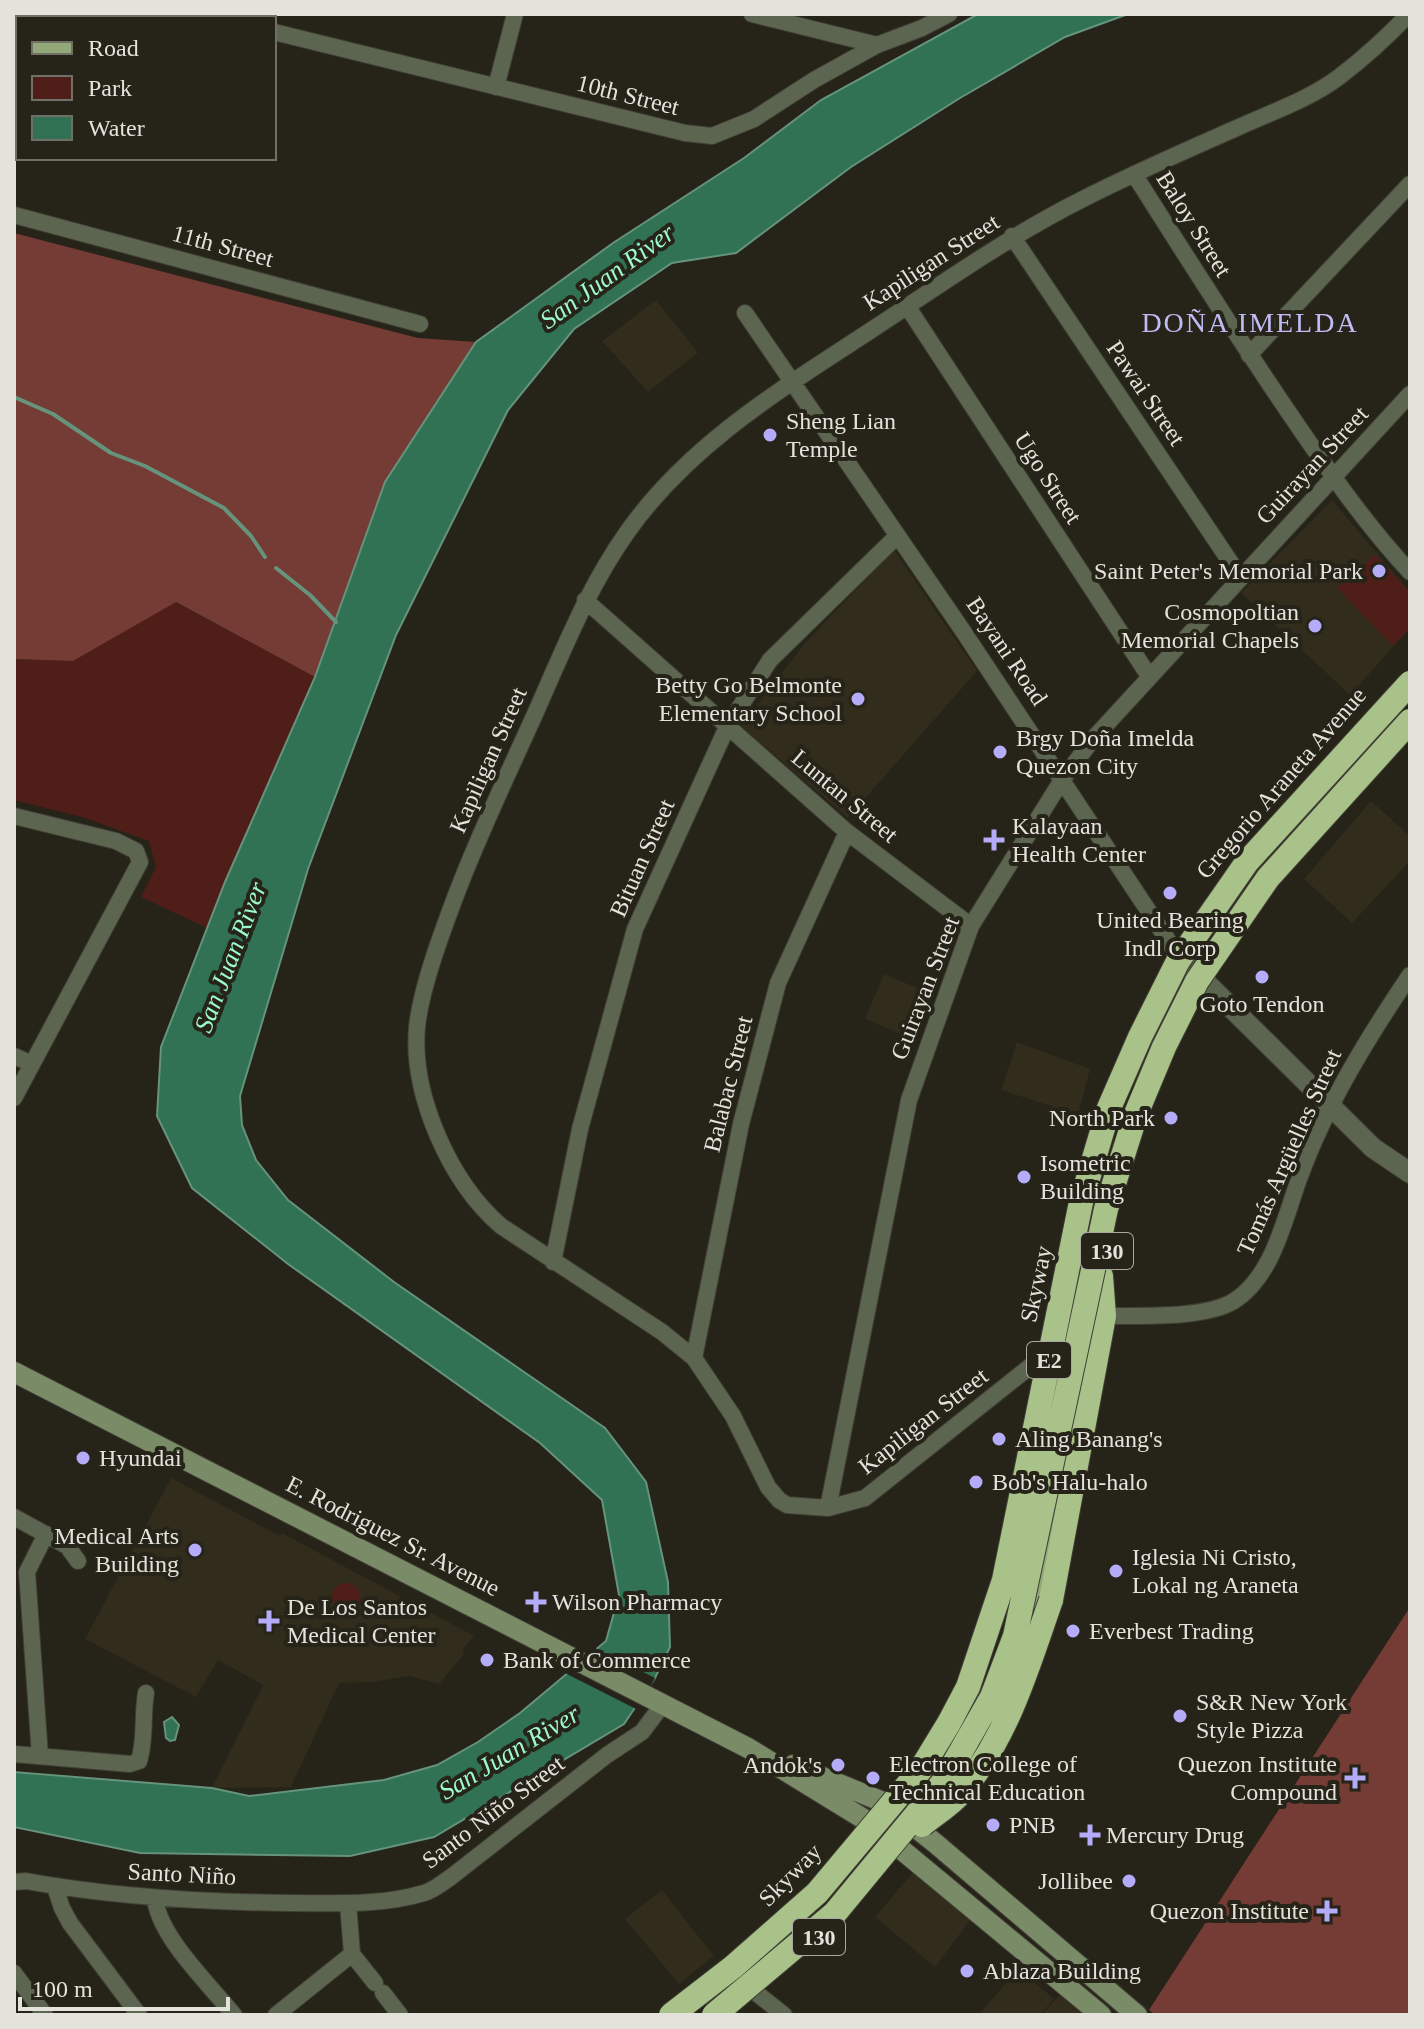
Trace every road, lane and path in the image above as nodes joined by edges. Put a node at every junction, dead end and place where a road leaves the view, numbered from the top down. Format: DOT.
graph roads {
  1 [pos="515,14"];
  2 [pos="752,14"];
  3 [pos="949,14"];
  4 [pos="1409,14"];
  5 [pos="276,32"];
  6 [pos="877,45"];
  7 [pos="496,87"];
  8 [pos="1134,174"];
  9 [pos="1410,184"];
  10 [pos="14,215"];
  11 [pos="1012,236"];
  12 [pos="907,306"];
  13 [pos="745,313"];
  14 [pos="420,324"];
  15 [pos="1249,355"];
  16 [pos="792,383"];
  17 [pos="1410,394"];
  18 [pos="1334,478"];
  19 [pos="896,537"];
  20 [pos="1410,572"];
  21 [pos="1241,578"];
  22 [pos="585,600"];
  23 [pos="1410,674"];
  24 [pos="1149,676"];
  25 [pos="1410,683"];
  26 [pos="1410,721"];
  27 [pos="727,727"];
  28 [pos="1410,728"];
  29 [pos="1062,780"];
  30 [pos="14,816"];
  31 [pos="847,832"];
  32 [pos="971,926"];
  33 [pos="1177,954"];
  34 [pos="1410,975"];
  35 [pos="1202,981"];
  36 [pos="14,1056"];
  37 [pos="32,1064"];
  38 [pos="14,1098"];
  39 [pos="1330,1107"];
  40 [pos="1410,1173"];
  41 [pos="553,1262"];
  42 [pos="1101,1276"];
  43 [pos="1098,1324"];
  44 [pos="1042,1357"];
  45 [pos="694,1358"];
  46 [pos="14,1372"];
  47 [pos="828,1508"];
  48 [pos="14,1517"];
  49 [pos="46,1534"];
  50 [pos="78,1561"];
  51 [pos="146,1693"];
  52 [pos="654,1699"];
  53 [pos="748,1748"];
  54 [pos="14,1754"];
  55 [pos="40,1756"];
  56 [pos="883,1802"];
  57 [pos="867,1821"];
  58 [pos="919,1830"];
  59 [pos="903,1849"];
  60 [pos="880,1859"];
  61 [pos="14,1882"];
  62 [pos="55,1887"];
  63 [pos="155,1899"];
  64 [pos="348,1903"];
  65 [pos="352,1954"];
  66 [pos="14,1973"];
  67 [pos="755,1992"];
  68 [pos="45,2015"];
  69 [pos="139,2015"];
  70 [pos="234,2015"];
  71 [pos="276,2015"];
  72 [pos="400,2015"];
  73 [pos="659,2015"];
  74 [pos="671,2015"];
  75 [pos="714,2015"];
  76 [pos="725,2015"];
  77 [pos="784,2015"];
  78 [pos="1101,2015"];
  79 [pos="1137,2015"];
  1 -- 7 [label="street"];
  2 -- 6 [label="street"];
  3 -- 6 [label="street, 10th Street"];
  4 -- 8 [label="street, Kapiligan Street"];
  5 -- 7 [label="street, 10th Street"];
  6 -- 7 [label="street, 10th Street"];
  8 -- 11 [label="street, Kapiligan Street"];
  8 -- 15 [label="street, Baloy Street"];
  9 -- 15 [label="street"];
  10 -- 14 [label="street, 11th Street"];
  11 -- 12 [label="street, Kapiligan Street"];
  11 -- 21 [label="street, Pawai Street"];
  12 -- 16 [label="street, Kapiligan Street"];
  12 -- 24 [label="street, Ugo Street"];
  13 -- 16 [label="street, Bayani Road"];
  15 -- 18 [label="street, Baloy Street"];
  16 -- 19 [label="street, Bayani Road"];
  16 -- 22 [label="street, Kapiligan Street"];
  17 -- 18 [label="street, Guirayan Street"];
  18 -- 20 [label="street, Baloy Street"];
  18 -- 21 [label="street, Guirayan Street"];
  19 -- 27 [label="street, Bituan Street"];
  19 -- 29 [label="street, Bayani Road"];
  21 -- 24 [label="street, Guirayan Street"];
  22 -- 27 [label="street, Luntan Street"];
  22 -- 41 [label="street, Kapiligan Street"];
  23 -- 33 [label="main road, Gregorio Araneta Avenue / 130"];
  24 -- 29 [label="street, Guirayan Street"];
  25 -- 74 [label="highway, Skyway / E2, bridge"];
  26 -- 60 [label="highway, E2, bridge"];
  27 -- 31 [label="street, Luntan Street"];
  27 -- 41 [label="street, Bituan Street"];
  28 -- 35 [label="main road, 130"];
  29 -- 32 [label="street, Guirayan Street"];
  29 -- 33 [label="street, Bayani Road"];
  30 -- 37 [label="street"];
  31 -- 32 [label="street, Luntan Street"];
  31 -- 45 [label="street, Balabac Street"];
  32 -- 47 [label="street, Guirayan Street"];
  33 -- 35 [label="street, Bayani Road"];
  33 -- 44 [label="main road, Gregorio Araneta Avenue / 130"];
  34 -- 39 [label="street, Tomás Argüelles Street"];
  35 -- 39 [label="street, Bayani Road"];
  35 -- 42 [label="main road, 130"];
  36 -- 37 [label="street"];
  37 -- 38 [label="street"];
  39 -- 40 [label="street, Bayani Road"];
  39 -- 43 [label="street, Tomás Argüelles Street"];
  41 -- 45 [label="street, Kapiligan Street"];
  42 -- 43 [label="highway"];
  43 -- 58 [label="main road, 130"];
  43 -- 60 [label="highway, bridge"];
  44 -- 47 [label="street, Kapiligan Street"];
  44 -- 56 [label="main road, Gregorio Araneta Avenue / 130"];
  45 -- 47 [label="street, Kapiligan Street"];
  46 -- 52 [label="main road, E. Rodriguez Sr. Avenue"];
  48 -- 49 [label="street"];
  49 -- 50 [label="street"];
  49 -- 55 [label="street"];
  51 -- 55 [label="street"];
  52 -- 53 [label="main road, E. Rodriguez Sr. Avenue"];
  52 -- 64 [label="street, Santo Niño Street"];
  53 -- 56 [label="main road, E. Rodriguez Sr. Avenue"];
  53 -- 57 [label="main road, E. Rodriguez Sr. Avenue"];
  54 -- 55 [label="street"];
  56 -- 57 [label="main road, Gregorio Araneta Avenue / 130"];
  56 -- 58 [label="main road, E. Rodriguez Sr. Avenue"];
  57 -- 59 [label="main road, E. Rodriguez Sr. Avenue"];
  57 -- 73 [label="main road, Gregorio Araneta Avenue / 130"];
  58 -- 59 [label="main road, 130"];
  58 -- 79 [label="main road, E. Rodriguez Sr. Avenue"];
  59 -- 67 [label="main road, 130"];
  59 -- 78 [label="main road, E. Rodriguez Sr. Avenue"];
  60 -- 75 [label="highway, E2, bridge"];
  61 -- 62 [label="street, Santo Niño"];
  62 -- 63 [label="street, Santo Niño"];
  62 -- 69 [label="street"];
  63 -- 64 [label="street, Santo Niño"];
  63 -- 70 [label="street"];
  64 -- 65 [label="street"];
  65 -- 71 [label="street"];
  65 -- 72 [label="street"];
  66 -- 68 [label="street"];
  67 -- 76 [label="main road, 130"];
  67 -- 77 [label="street"];
}
